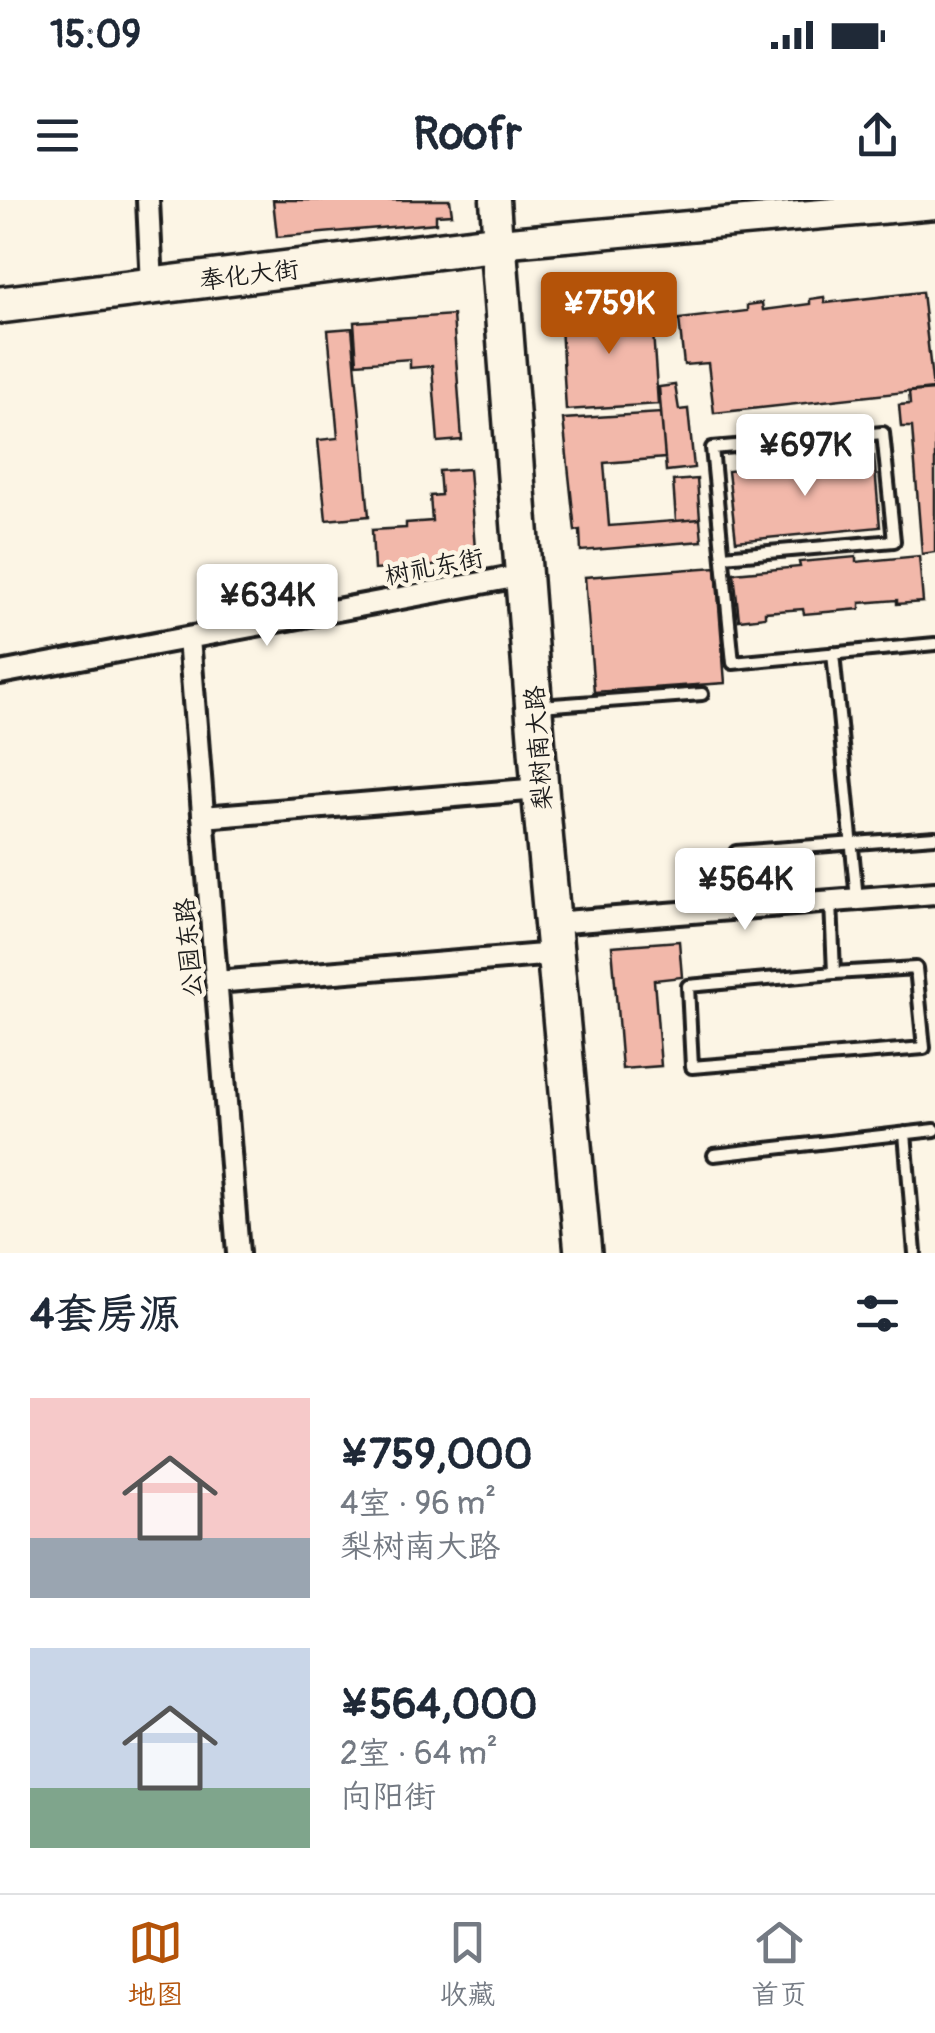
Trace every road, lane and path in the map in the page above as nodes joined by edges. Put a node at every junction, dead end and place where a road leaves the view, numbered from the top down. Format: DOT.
graph roads {
  1 [pos="148,200"];
  2 [pos="494,200"];
  3 [pos="935,204"];
  4 [pos="852,206"];
  5 [pos="498,243"];
  6 [pos="152,286"];
  7 [pos="0,305"];
  8 [pos="723,556"];
  9 [pos="524,575"];
  10 [pos="189,638"];
  11 [pos="935,644"];
  12 [pos="833,654"];
  13 [pos="0,673"];
  14 [pos="702,694"];
  15 [pos="534,707"];
  16 [pos="540,789"];
  17 [pos="203,817"];
  18 [pos="935,837"];
  19 [pos="852,844"];
  20 [pos="736,852"];
  21 [pos="935,893"];
  22 [pos="857,899"];
  23 [pos="831,901"];
  24 [pos="554,939"];
  25 [pos="834,973"];
  26 [pos="216,982"];
  27 [pos="935,1130"];
  28 [pos="905,1134"];
  29 [pos="714,1156"];
  30 [pos="238,1253"];
  31 [pos="583,1253"];
  32 [pos="914,1253"];
  1 -- 6 [label="street"];
  2 -- 5 [label="main road"];
  3 -- 4 [label="main road"];
  4 -- 5 [label="main road"];
  5 -- 6 [label="highway, 奉化大街"];
  5 -- 9 [label="highway, 梨树南大路"];
  6 -- 7 [label="highway, 奉化大街"];
  8 -- 8 [label="lane"];
  8 -- 12 [label="lane"];
  9 -- 10 [label="street, 树礼东街"];
  9 -- 15 [label="highway, 梨树南大路"];
  10 -- 13 [label="street, 树礼东街"];
  10 -- 17 [label="street, 公园东路"];
  11 -- 12 [label="lane"];
  12 -- 19 [label="lane"];
  14 -- 15 [label="lane"];
  15 -- 16 [label="highway, 梨树南大路"];
  16 -- 17 [label="street"];
  16 -- 24 [label="highway, 梨树南大路"];
  17 -- 26 [label="street, 公园东路"];
  18 -- 19 [label="lane"];
  19 -- 20 [label="lane"];
  19 -- 22 [label="lane"];
  21 -- 22 [label="street"];
  22 -- 23 [label="street"];
  23 -- 24 [label="street"];
  23 -- 25 [label="lane"];
  24 -- 26 [label="street"];
  24 -- 31 [label="highway, 梨树南大路"];
  25 -- 25 [label="lane"];
  26 -- 30 [label="street, 公园东路"];
  27 -- 28 [label="lane"];
  28 -- 29 [label="lane"];
  28 -- 32 [label="lane"];
}
